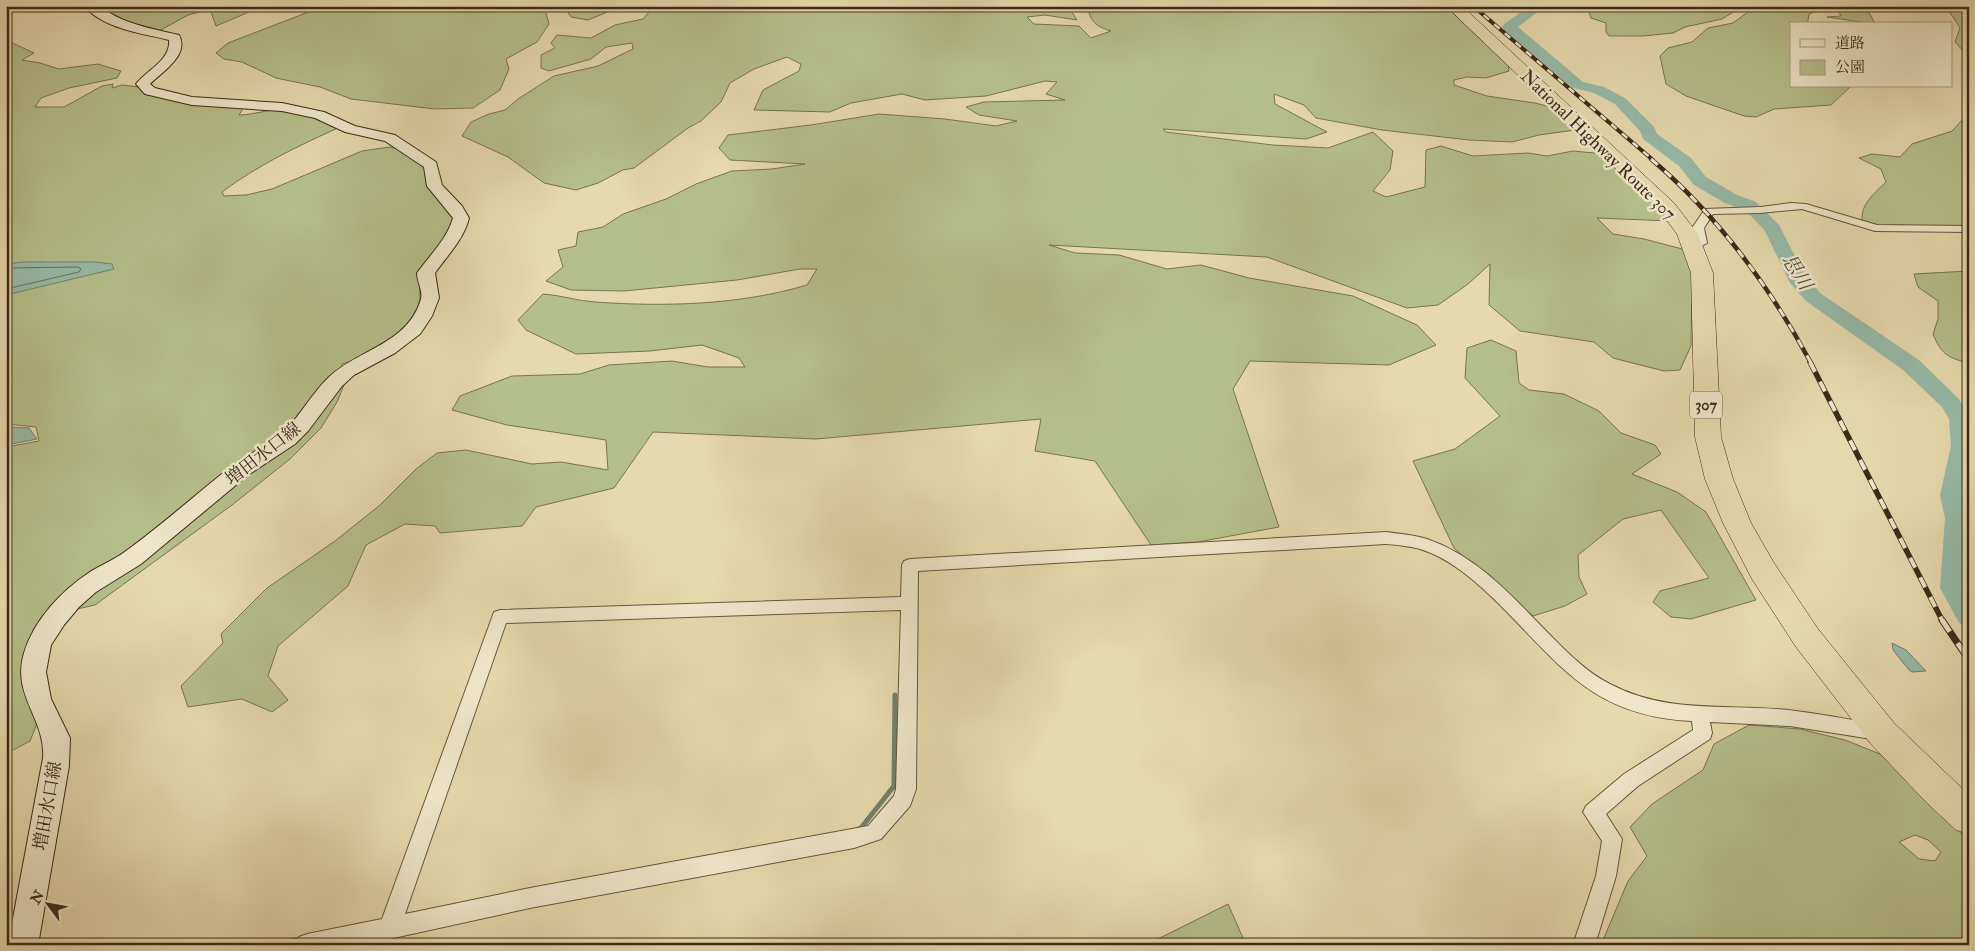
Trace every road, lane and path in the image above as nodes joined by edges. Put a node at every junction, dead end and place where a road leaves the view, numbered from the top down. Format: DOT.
graph roads {
  1 [pos="90,6"];
  2 [pos="1452,6"];
  3 [pos="1969,229"];
  4 [pos="1693,247"];
  5 [pos="908,603"];
  6 [pos="1700,715"];
  7 [pos="1882,732"];
  8 [pos="1969,818"];
  9 [pos="389,929"];
  10 [pos="23,945"];
  11 [pos="306,945"];
  12 [pos="1584,945"];
  1 -- 10 [label="main road, 増田水口線"];
  2 -- 4 [label="highway, National Highway Route 307 / 307"];
  3 -- 4 [label="street"];
  4 -- 7 [label="highway, National Highway Route 307 / 307"];
  5 -- 6 [label="street"];
  5 -- 9 [label="street"];
  5 -- 9 [label="street"];
  6 -- 7 [label="street"];
  6 -- 12 [label="street"];
  7 -- 8 [label="highway, National Highway Route 307 / 307"];
  9 -- 11 [label="street"];
}
